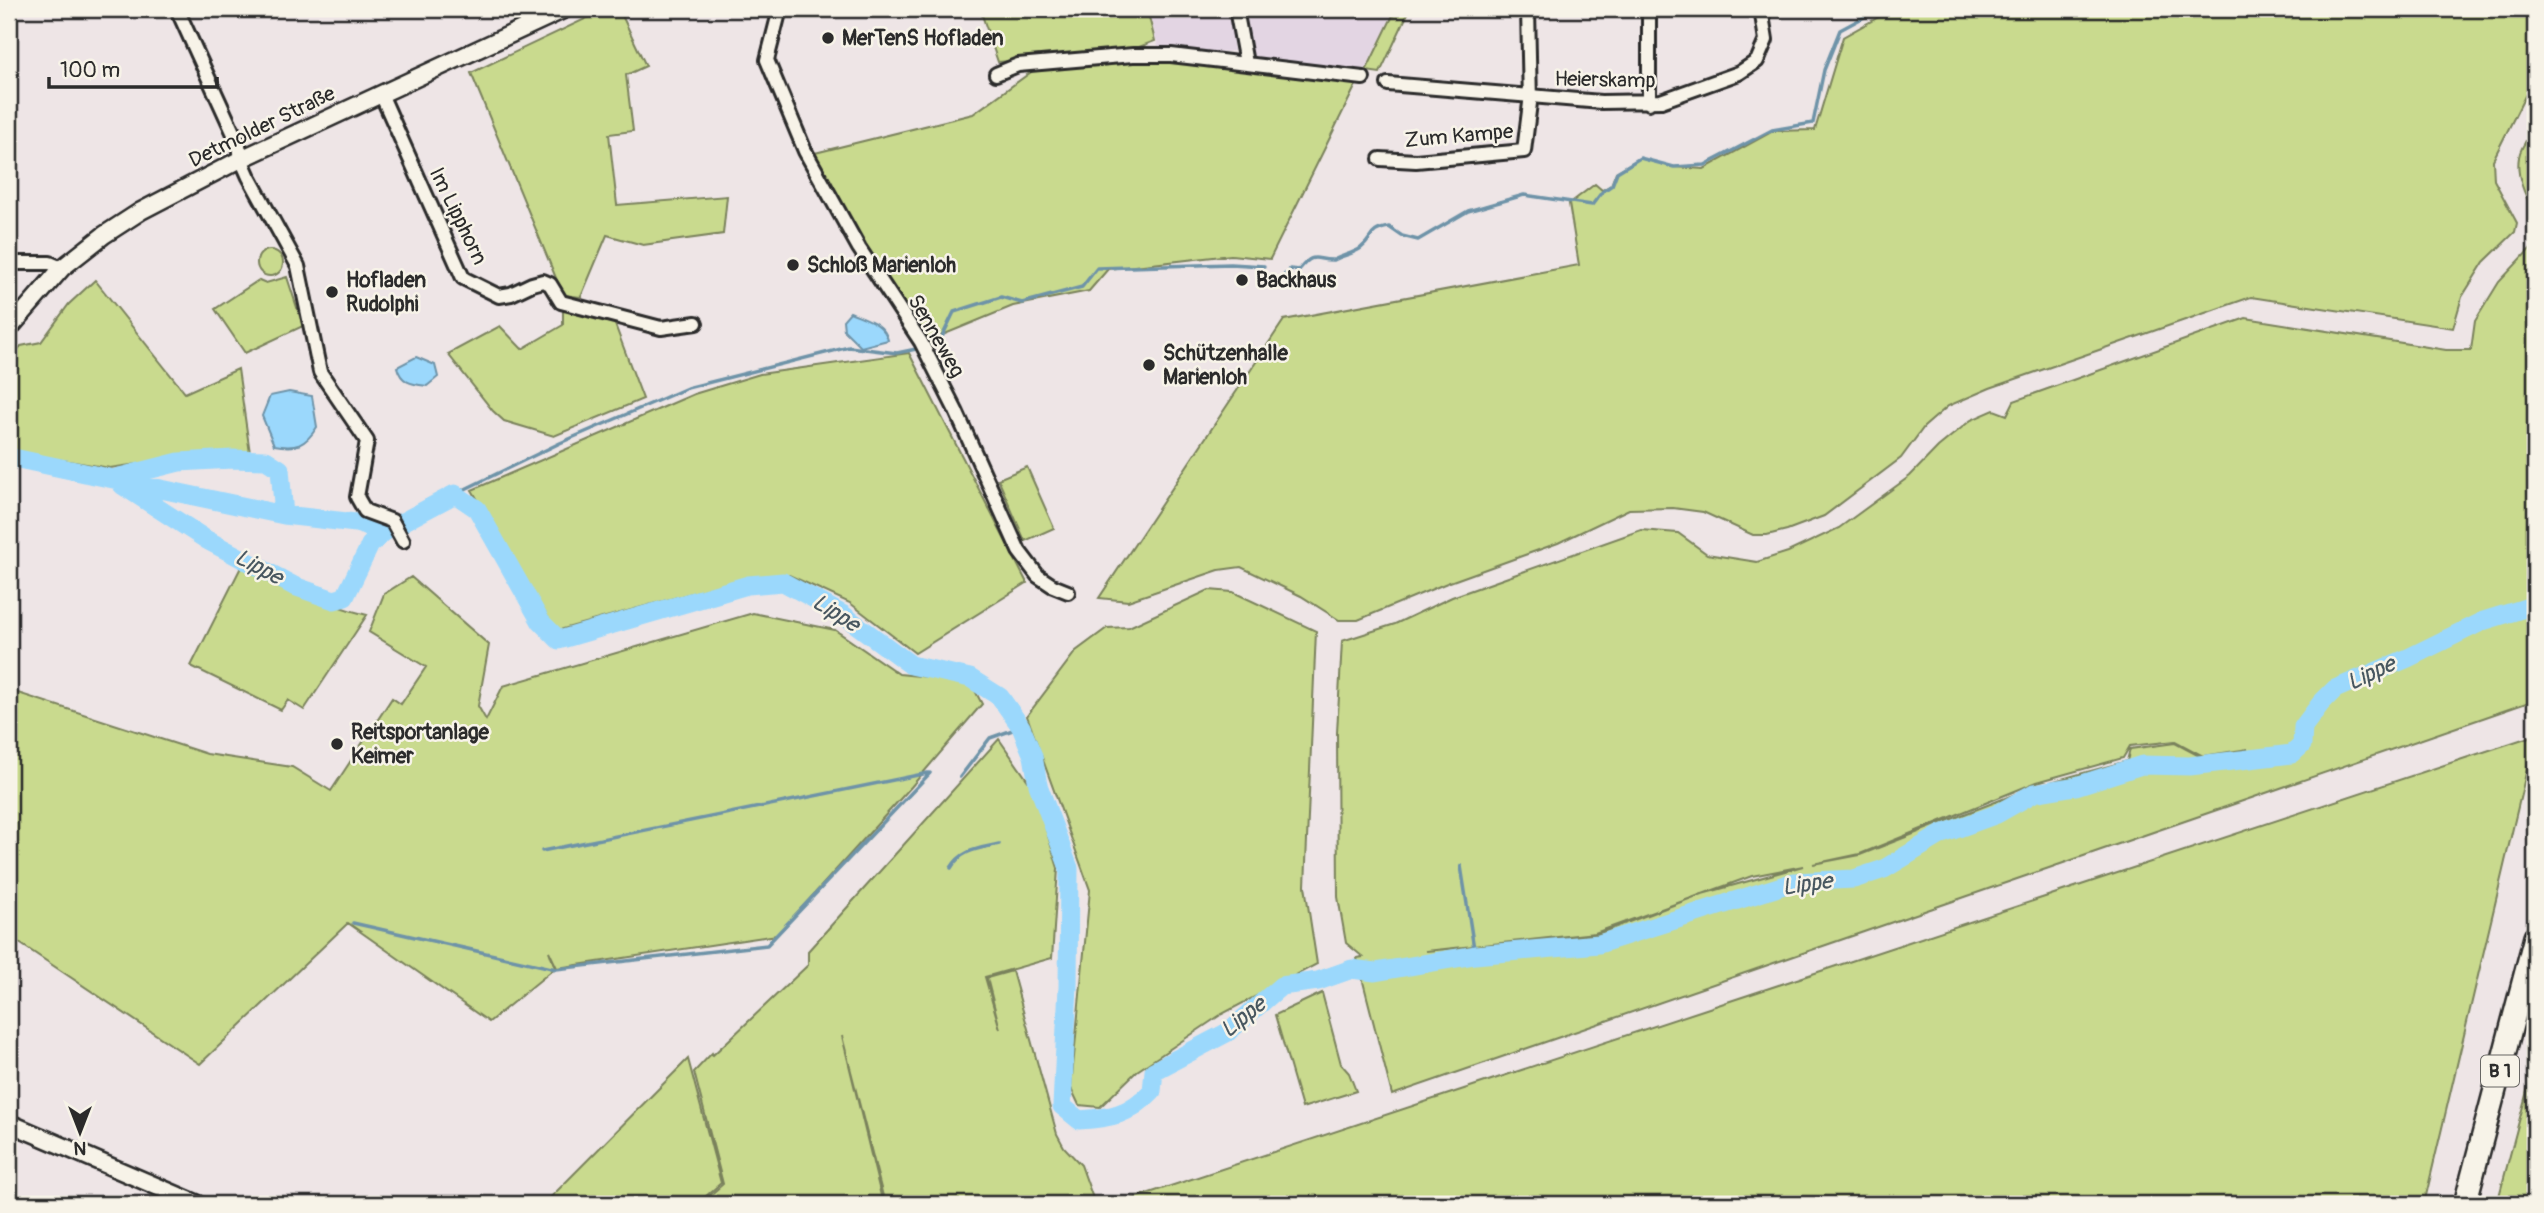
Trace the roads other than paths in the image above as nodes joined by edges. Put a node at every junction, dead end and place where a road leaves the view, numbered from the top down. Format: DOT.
graph roads {
  1 [pos="177,9"];
  2 [pos="565,9"];
  3 [pos="780,9"];
  4 [pos="1236,9"];
  5 [pos="1528,9"];
  6 [pos="1649,9"];
  7 [pos="1762,9"];
  8 [pos="1246,63"];
  9 [pos="996,74"];
  10 [pos="1363,78"];
  11 [pos="1388,83"];
  12 [pos="381,94"];
  13 [pos="1528,96"];
  14 [pos="1649,103"];
  15 [pos="242,159"];
  16 [pos="1380,159"];
  17 [pos="9,263"];
  18 [pos="62,268"];
  19 [pos="696,323"];
  20 [pos="9,327"];
  21 [pos="402,538"];
  22 [pos="1068,592"];
  23 [pos="2535,937"];
  24 [pos="9,1123"];
  25 [pos="198,1204"];
  26 [pos="2465,1204"];
  1 -- 15 [label="street"];
  2 -- 12 [label="street, Detmolder Straße"];
  3 -- 22 [label="street, Senneweg"];
  4 -- 8 [label="street"];
  5 -- 13 [label="street, Zum Kampe"];
  6 -- 14 [label="street"];
  7 -- 14 [label="street, Heierskamp"];
  8 -- 9 [label="street"];
  8 -- 10 [label="street"];
  11 -- 13 [label="street, Heierskamp"];
  12 -- 15 [label="street, Detmolder Straße"];
  12 -- 19 [label="street, Im Lipphorn"];
  13 -- 14 [label="street, Heierskamp"];
  13 -- 16 [label="street, Zum Kampe"];
  15 -- 18 [label="street, Detmolder Straße"];
  15 -- 21 [label="street"];
  17 -- 18 [label="street"];
  18 -- 20 [label="street, Detmolder Straße"];
  23 -- 26 [label="highway, B 1"];
  24 -- 25 [label="street"];
}
